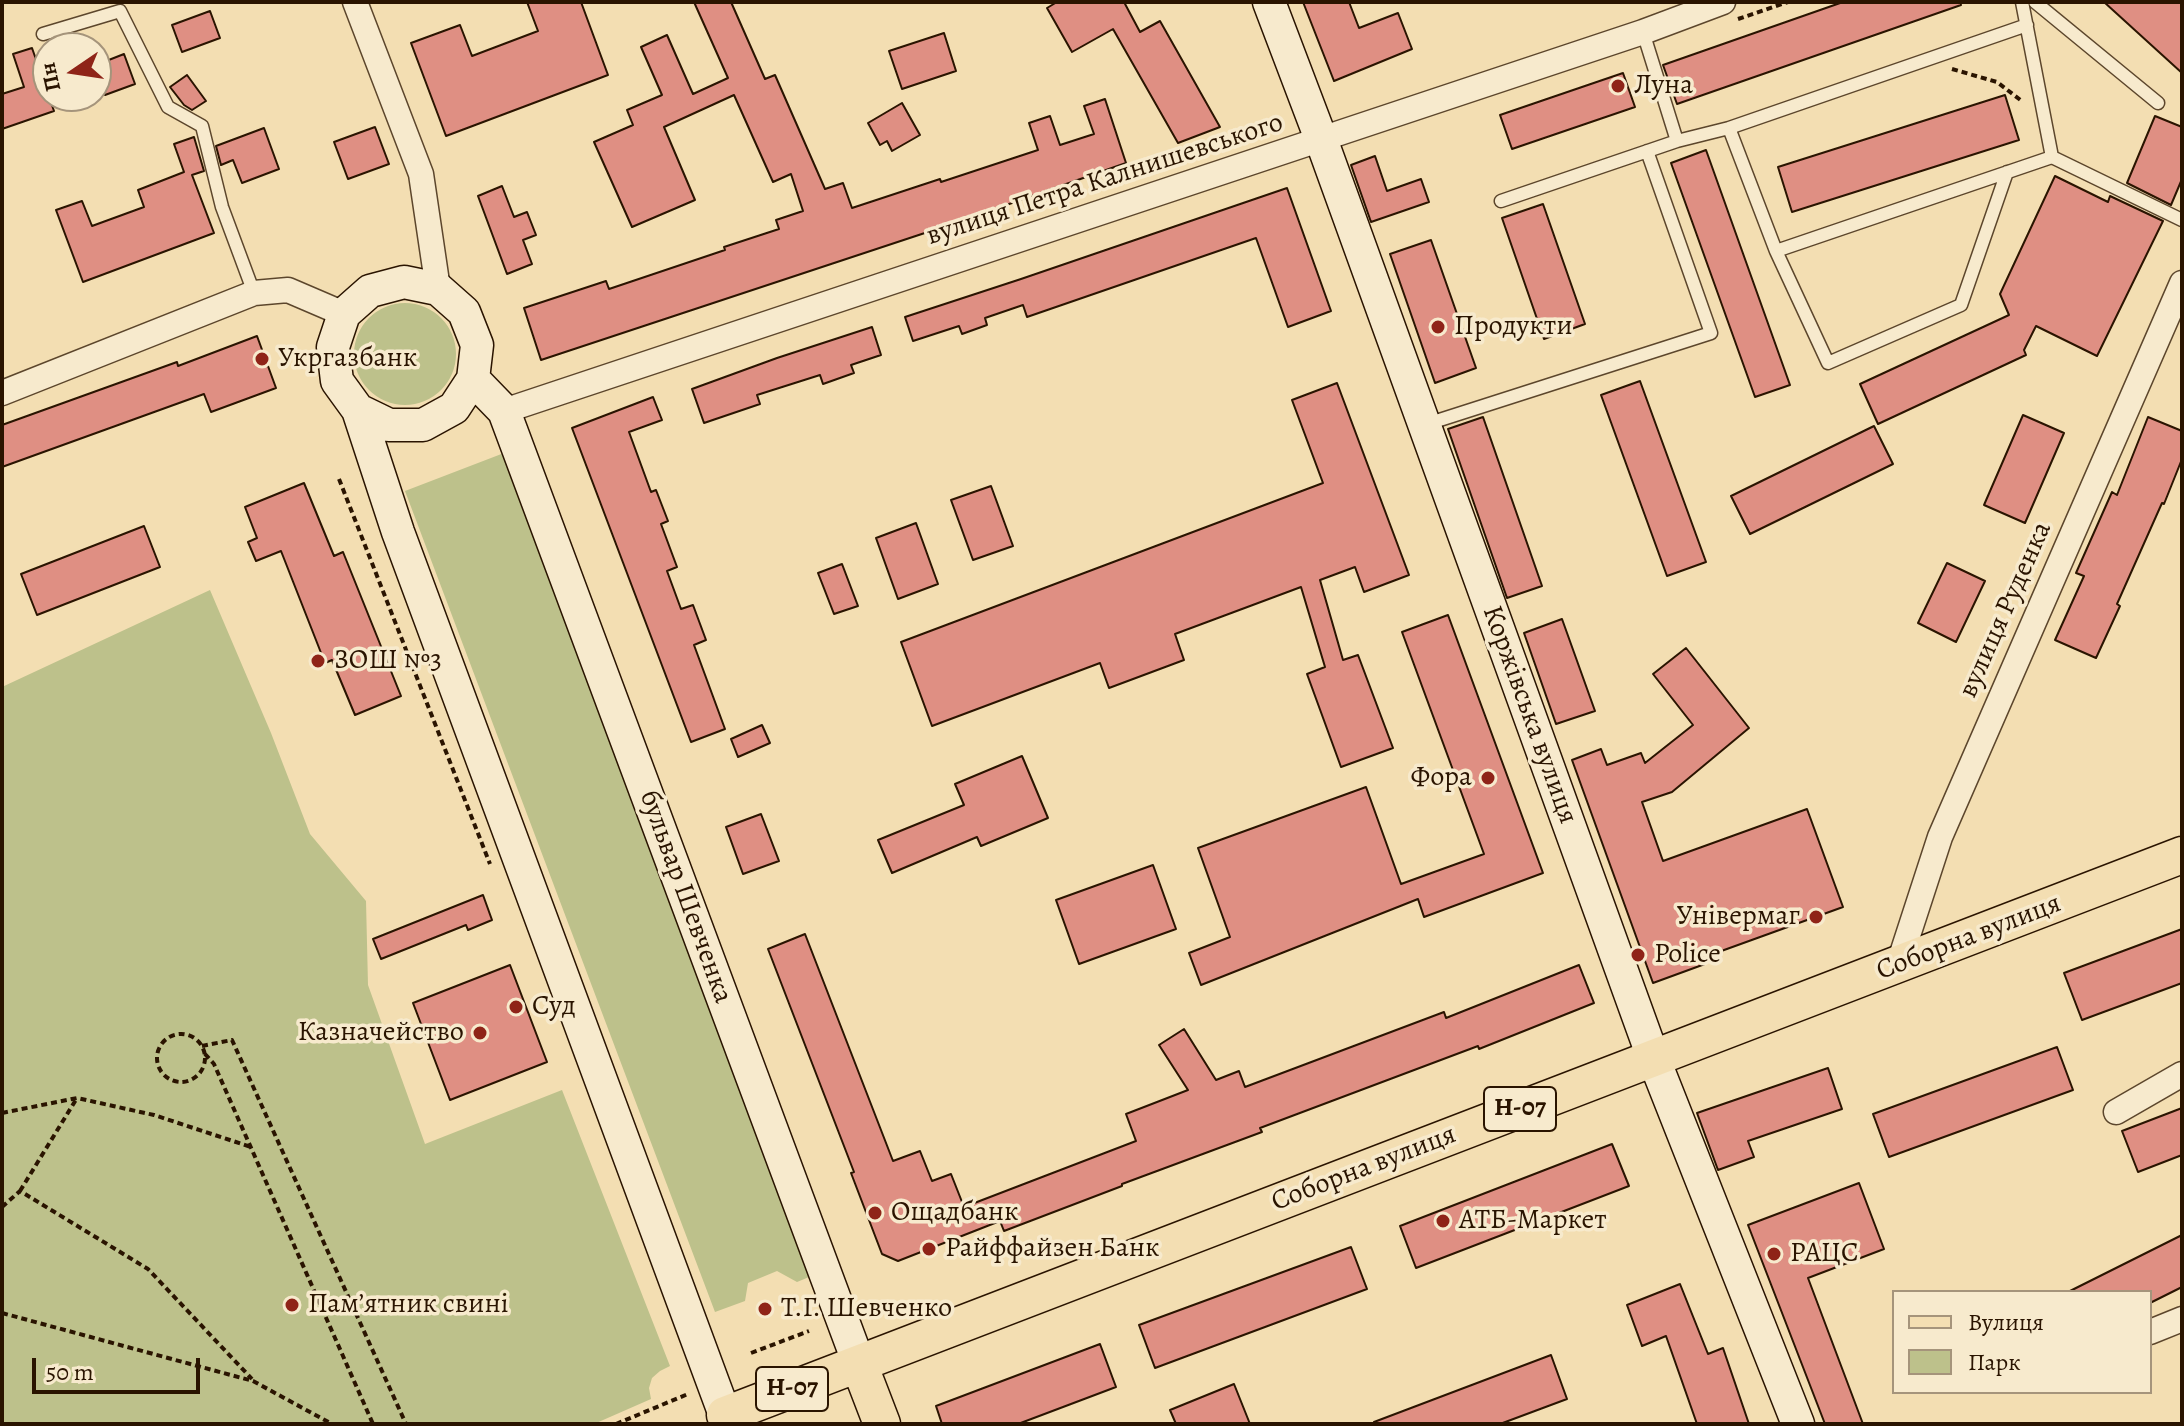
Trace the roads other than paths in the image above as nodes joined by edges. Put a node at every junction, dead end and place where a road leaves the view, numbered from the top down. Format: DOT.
graph roads {
  1 [pos="355,2"];
  2 [pos="1269,2"];
  3 [pos="1723,2"];
  4 [pos="2022,2"];
  5 [pos="2035,2"];
  6 [pos="2027,25"];
  7 [pos="50,32"];
  8 [pos="1643,32"];
  9 [pos="2158,103"];
  10 [pos="1729,128"];
  11 [pos="1321,139"];
  12 [pos="1677,141"];
  13 [pos="1647,151"];
  14 [pos="2052,157"];
  15 [pos="2007,172"];
  16 [pos="1501,201"];
  17 [pos="2182,220"];
  18 [pos="1776,251"];
  19 [pos="2182,283"];
  20 [pos="438,289"];
  21 [pos="254,293"];
  22 [pos="344,314"];
  23 [pos="473,379"];
  24 [pos="2,393"];
  25 [pos="358,410"];
  26 [pos="504,411"];
  27 [pos="1424,425"];
  28 [pos="2182,855"];
  29 [pos="1898,966"];
  30 [pos="1653,1057"];
  31 [pos="2182,1074"];
  32 [pos="2116,1112"];
  33 [pos="2182,1319"];
  34 [pos="2152,1331"];
  35 [pos="859,1364"];
  36 [pos="727,1419"];
  37 [pos="882,1424"];
  38 [pos="1798,1424"];
  1 -- 20 [label="street"];
  2 -- 11 [label="main road, Коржівська вулиця"];
  3 -- 8 [label="street, вулиця Петра Калнишевського"];
  4 -- 6 [label="lane"];
  5 -- 9 [label="lane"];
  6 -- 10 [label="lane"];
  6 -- 14 [label="lane"];
  7 -- 21 [label="lane"];
  8 -- 11 [label="street, вулиця Петра Калнишевського"];
  8 -- 12 [label="lane"];
  10 -- 12 [label="lane"];
  10 -- 18 [label="lane"];
  11 -- 26 [label="street, вулиця Петра Калнишевського"];
  11 -- 27 [label="main road, Коржівська вулиця"];
  12 -- 13 [label="lane"];
  13 -- 16 [label="lane"];
  13 -- 27 [label="lane"];
  14 -- 15 [label="lane"];
  14 -- 17 [label="lane"];
  15 -- 18 [label="lane"];
  15 -- 18 [label="lane"];
  19 -- 29 [label="street, вулиця Руденка"];
  20 -- 22 [label="main road"];
  20 -- 23 [label="main road"];
  21 -- 22 [label="street"];
  21 -- 24 [label="street"];
  22 -- 25 [label="main road"];
  23 -- 25 [label="main road"];
  23 -- 26 [label="main road, бульвар Шевченка"];
  25 -- 36 [label="main road"];
  26 -- 35 [label="main road, бульвар Шевченка"];
  27 -- 30 [label="main road, Коржівська вулиця"];
  28 -- 29 [label="main road, Соборна вулиця / Н-07"];
  29 -- 30 [label="main road, Соборна вулиця / Н-07"];
  30 -- 35 [label="main road, Соборна вулиця / Н-07"];
  30 -- 38 [label="main road, Коржівська вулиця"];
  31 -- 32 [label="street"];
  33 -- 34 [label="street"];
  35 -- 36 [label="main road, Соборна вулиця / Н-07"];
  35 -- 37 [label="main road, бульвар Шевченка / Н-07"];
}
